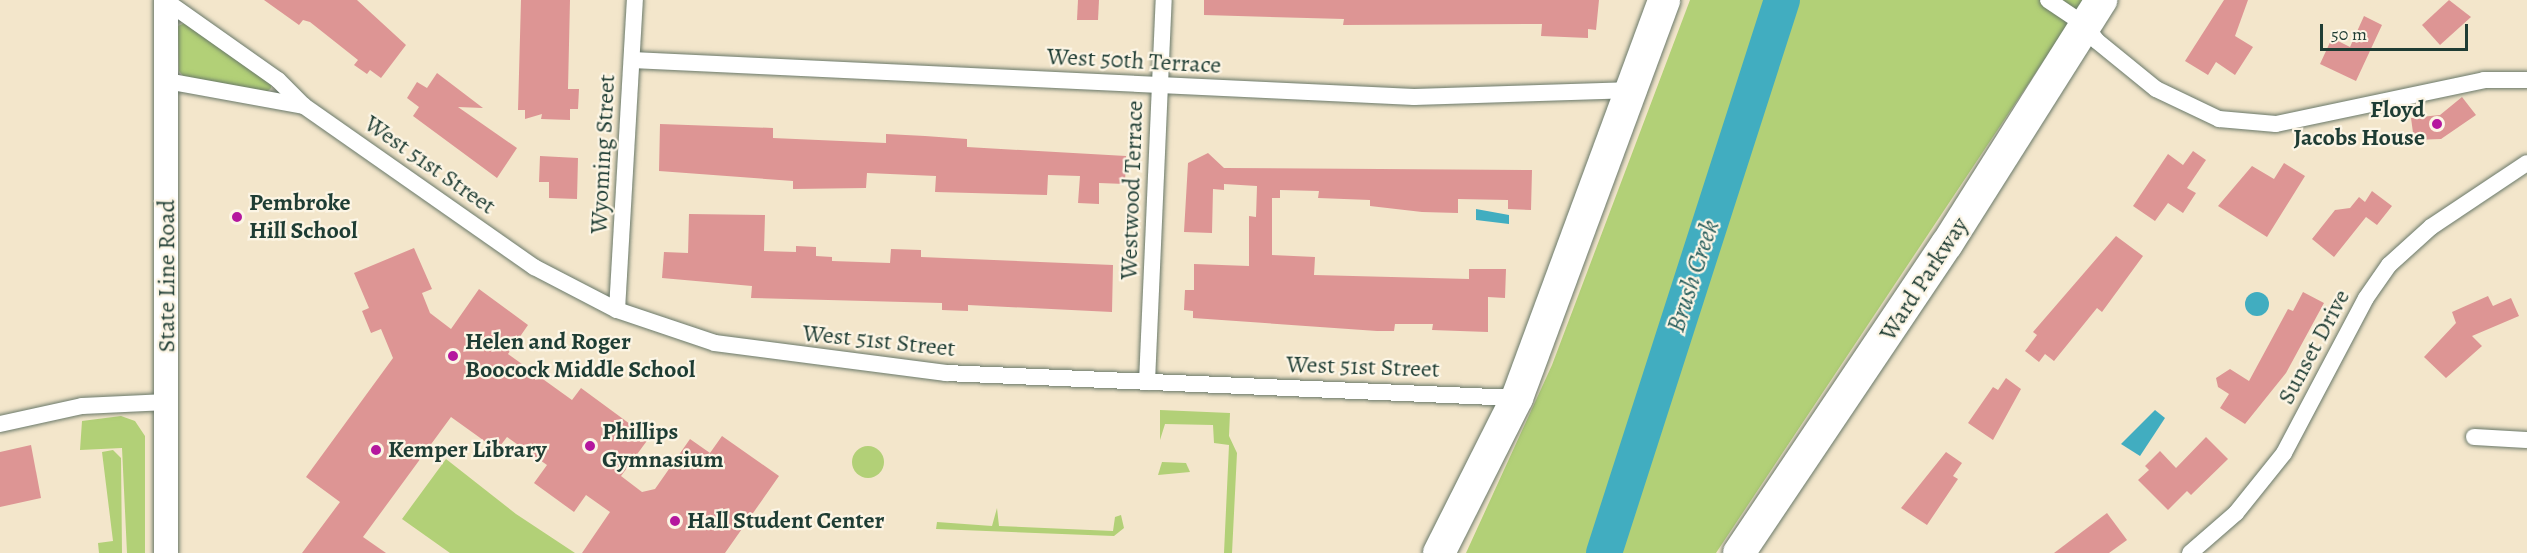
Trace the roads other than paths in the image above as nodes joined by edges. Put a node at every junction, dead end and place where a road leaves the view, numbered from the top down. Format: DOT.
graph roads {
  1 [pos="166,0"];
  2 [pos="635,0"];
  3 [pos="1164,0"];
  4 [pos="1664,0"];
  5 [pos="2048,0"];
  6 [pos="2093,12"];
  7 [pos="633,60"];
  8 [pos="2527,80"];
  9 [pos="166,81"];
  10 [pos="1160,86"];
  11 [pos="1634,90"];
  12 [pos="304,106"];
  13 [pos="2527,163"];
  14 [pos="2527,181"];
  15 [pos="2499,183"];
  16 [pos="617,310"];
  17 [pos="1147,382"];
  18 [pos="1517,398"];
  19 [pos="166,402"];
  20 [pos="0,424"];
  21 [pos="2474,437"];
  22 [pos="2527,440"];
  23 [pos="166,553"];
  24 [pos="1439,553"];
  25 [pos="1739,553"];
  26 [pos="2190,553"];
  1 -- 9 [label="street, State Line Road"];
  1 -- 12 [label="street, West 51st Street"];
  2 -- 7 [label="street, Wyoming Street"];
  3 -- 10 [label="street, Westwood Terrace"];
  4 -- 11 [label="highway"];
  5 -- 6 [label="street"];
  6 -- 8 [label="street"];
  6 -- 25 [label="highway, Ward Parkway"];
  7 -- 10 [label="street, West 50th Terrace"];
  7 -- 16 [label="street, Wyoming Street"];
  9 -- 12 [label="street, West 51st Street"];
  9 -- 19 [label="street, State Line Road"];
  10 -- 11 [label="street, West 50th Terrace"];
  10 -- 17 [label="street, Westwood Terrace"];
  11 -- 18 [label="highway"];
  12 -- 16 [label="street, West 51st Street"];
  13 -- 15 [label="street, Sunset Drive"];
  14 -- 15 [label="street, Sunset Drive"];
  15 -- 26 [label="street, Sunset Drive"];
  16 -- 17 [label="street, West 51st Street"];
  17 -- 18 [label="street, West 51st Street"];
  18 -- 24 [label="highway"];
  19 -- 20 [label="street"];
  19 -- 23 [label="street, State Line Road"];
  21 -- 22 [label="street"];
}
